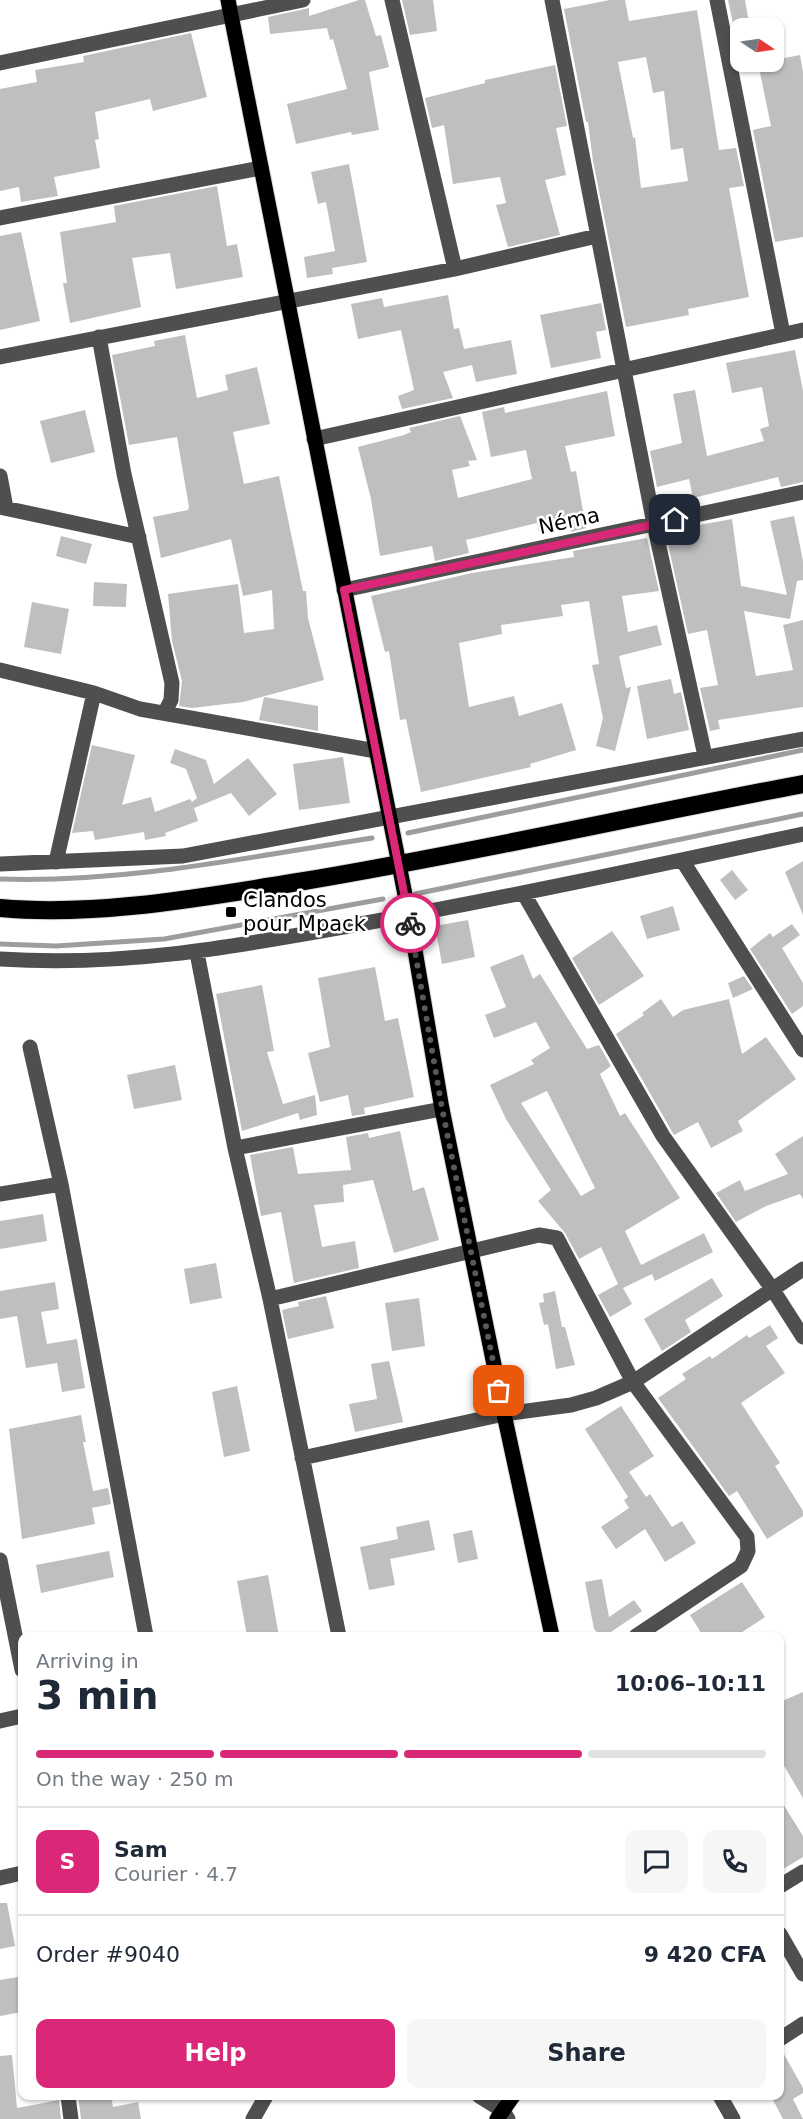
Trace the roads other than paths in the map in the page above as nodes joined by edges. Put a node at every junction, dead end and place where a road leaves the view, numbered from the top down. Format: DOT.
graph roads {
  1 [pos="303,0"];
  2 [pos="392,0"];
  3 [pos="552,0"];
  4 [pos="717,0"];
  5 [pos="229,7"];
  6 [pos="0,63"];
  7 [pos="261,168"];
  8 [pos="0,218"];
  9 [pos="597,236"];
  10 [pos="455,269"];
  11 [pos="287,300"];
  12 [pos="803,330"];
  13 [pos="783,334"];
  14 [pos="99,337"];
  15 [pos="0,357"];
  16 [pos="625,371"];
  17 [pos="314,439"];
  18 [pos="0,476"];
  19 [pos="803,492"];
  20 [pos="3,508"];
  21 [pos="654,524"];
  22 [pos="139,537"];
  23 [pos="344,590"];
  24 [pos="0,670"];
  25 [pos="94,693"];
  26 [pos="165,712"];
  27 [pos="803,739"];
  28 [pos="376,751"];
  29 [pos="705,756"];
  30 [pos="803,784"];
  31 [pos="389,816"];
  32 [pos="803,834"];
  33 [pos="682,860"];
  34 [pos="56,862"];
  35 [pos="0,864"];
  36 [pos="399,865"];
  37 [pos="524,894"];
  38 [pos="0,908"];
  39 [pos="409,915"];
  40 [pos="197,953"];
  41 [pos="0,959"];
  42 [pos="30,1047"];
  43 [pos="803,1050"];
  44 [pos="442,1108"];
  45 [pos="235,1148"];
  46 [pos="61,1184"];
  47 [pos="0,1194"];
  48 [pos="472,1250"];
  49 [pos="803,1269"];
  50 [pos="773,1290"];
  51 [pos="270,1299"];
  52 [pos="803,1337"];
  53 [pos="633,1382"];
  54 [pos="504,1414"];
  55 [pos="303,1458"];
  56 [pos="0,1560"];
  57 [pos="145,1632"];
  58 [pos="338,1632"];
  59 [pos="551,1632"];
  60 [pos="642,1632"];
  61 [pos="18,1650"];
  62 [pos="18,1717"];
  63 [pos="0,1721"];
  64 [pos="803,1872"];
  65 [pos="18,1874"];
  66 [pos="0,1878"];
  67 [pos="784,1884"];
  68 [pos="784,1941"];
  69 [pos="803,1974"];
  70 [pos="803,2024"];
  71 [pos="784,2036"];
  72 [pos="69,2100"];
  73 [pos="264,2100"];
  74 [pos="483,2100"];
  75 [pos="511,2100"];
  76 [pos="722,2100"];
  77 [pos="503,2116"];
  78 [pos="71,2119"];
  79 [pos="253,2119"];
  80 [pos="733,2119"];
  1 -- 5 [label="street"];
  2 -- 10 [label="street"];
  3 -- 9 [label="street"];
  4 -- 13 [label="street"];
  5 -- 6 [label="street"];
  5 -- 7 [label="main road"];
  7 -- 8 [label="street"];
  7 -- 11 [label="main road"];
  9 -- 10 [label="street"];
  9 -- 16 [label="street"];
  10 -- 11 [label="street"];
  11 -- 14 [label="street"];
  11 -- 17 [label="main road"];
  12 -- 13 [label="street"];
  13 -- 16 [label="street"];
  14 -- 15 [label="street"];
  14 -- 22 [label="street"];
  16 -- 17 [label="street"];
  16 -- 21 [label="street"];
  17 -- 23 [label="main road"];
  18 -- 20 [label="street"];
  19 -- 21 [label="street, Néma"];
  20 -- 22 [label="street"];
  21 -- 23 [label="street, Néma"];
  21 -- 29 [label="street"];
  22 -- 26 [label="street"];
  23 -- 28 [label="main road"];
  24 -- 25 [label="street"];
  25 -- 26 [label="street"];
  25 -- 34 [label="street"];
  26 -- 28 [label="street"];
  27 -- 29 [label="street"];
  28 -- 31 [label="main road"];
  29 -- 31 [label="street"];
  30 -- 36 [label="highway"];
  31 -- 34 [label="street"];
  31 -- 36 [label="main road"];
  32 -- 33 [label="street"];
  33 -- 37 [label="street"];
  33 -- 43 [label="street"];
  34 -- 35 [label="street"];
  36 -- 38 [label="highway"];
  36 -- 39 [label="main road"];
  37 -- 39 [label="street"];
  37 -- 50 [label="street"];
  39 -- 40 [label="street"];
  39 -- 44 [label="main road"];
  40 -- 41 [label="street"];
  40 -- 45 [label="street"];
  42 -- 46 [label="street"];
  44 -- 45 [label="street"];
  44 -- 48 [label="main road"];
  45 -- 51 [label="street"];
  46 -- 47 [label="street"];
  46 -- 57 [label="street"];
  48 -- 51 [label="street"];
  48 -- 53 [label="street"];
  48 -- 54 [label="main road"];
  49 -- 50 [label="street"];
  50 -- 52 [label="street"];
  50 -- 53 [label="street"];
  51 -- 55 [label="street"];
  53 -- 54 [label="street"];
  53 -- 60 [label="street"];
  54 -- 55 [label="street"];
  54 -- 59 [label="main road"];
  55 -- 58 [label="street"];
  56 -- 61 [label="street"];
  62 -- 63 [label="street"];
  64 -- 67 [label="street"];
  65 -- 66 [label="street"];
  68 -- 69 [label="street"];
  70 -- 71 [label="street"];
  72 -- 78 [label="street"];
  73 -- 79 [label="street"];
  74 -- 77 [label="street"];
  75 -- 77 [label="main road"];
  76 -- 80 [label="street"];
}
